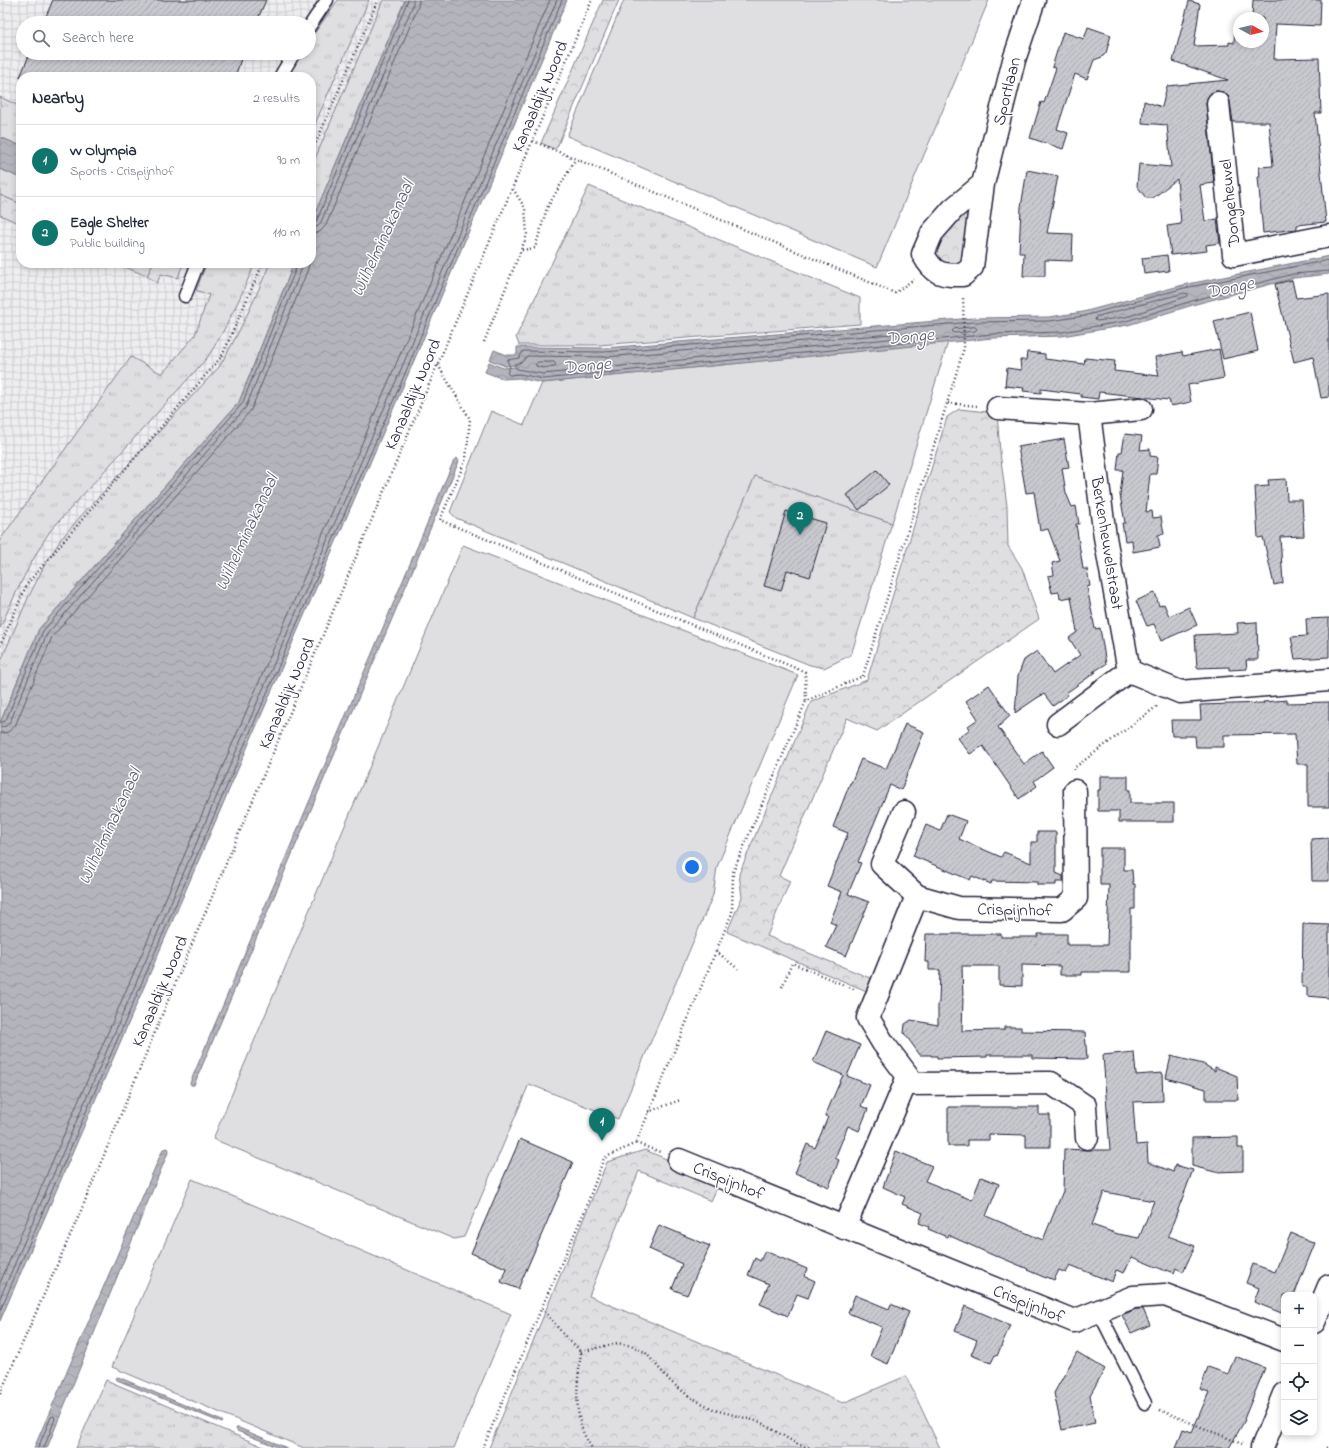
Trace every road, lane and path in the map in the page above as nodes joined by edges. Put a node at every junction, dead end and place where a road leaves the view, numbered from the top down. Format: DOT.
graph roads {
  1 [pos="327,0"];
  2 [pos="378,0"];
  3 [pos="592,0"];
  4 [pos="1034,0"];
  5 [pos="316,16"];
  6 [pos="290,60"];
  7 [pos="283,72"];
  8 [pos="1218,103"];
  9 [pos="533,141"];
  10 [pos="316,143"];
  11 [pos="575,160"];
  12 [pos="983,184"];
  13 [pos="513,188"];
  14 [pos="1329,236"];
  15 [pos="521,250"];
  16 [pos="930,267"];
  17 [pos="196,268"];
  18 [pos="261,268"];
  19 [pos="185,296"];
  20 [pos="964,310"];
  21 [pos="484,342"];
  22 [pos="438,365"];
  23 [pos="948,404"];
  24 [pos="998,408"];
  25 [pos="1141,409"];
  26 [pos="1089,414"];
  27 [pos="0,646"];
  28 [pos="1129,671"];
  29 [pos="1329,680"];
  30 [pos="1159,684"];
  31 [pos="806,701"];
  32 [pos="1058,724"];
  33 [pos="1074,791"];
  34 [pos="904,812"];
  35 [pos="917,896"];
  36 [pos="716,951"];
  37 [pos="738,969"];
  38 [pos="782,987"];
  39 [pos="876,999"];
  40 [pos="905,1084"];
  41 [pos="680,1100"];
  42 [pos="648,1112"];
  43 [pos="1087,1138"];
  44 [pos="636,1142"];
  45 [pos="679,1160"];
  46 [pos="844,1228"];
  47 [pos="1329,1286"];
  48 [pos="542,1307"];
  49 [pos="1099,1312"];
  50 [pos="1317,1315"];
  51 [pos="1281,1339"];
  52 [pos="581,1352"];
  53 [pos="0,1394"];
  54 [pos="1281,1399"];
  55 [pos="1145,1403"];
  56 [pos="1253,1446"];
  57 [pos="1329,1447"];
  58 [pos="483,1448"];
  59 [pos="592,1448"];
  60 [pos="811,1448"];
  61 [pos="1326,1448"];
  1 -- 5 [label="lane"];
  2 -- 10 [label="path"];
  3 -- 9 [label="path, Kanaaldijk Noord"];
  4 -- 12 [label="street, Sportlaan"];
  6 -- 7 [label="lane"];
  8 -- 14 [label="street, Dongeheuvel"];
  9 -- 11 [label="path"];
  9 -- 13 [label="path, Kanaaldijk Noord"];
  11 -- 15 [label="path"];
  11 -- 16 [label="path"];
  12 -- 16 [label="street"];
  12 -- 16 [label="street, Sportlaan"];
  13 -- 15 [label="path"];
  13 -- 22 [label="path, Kanaaldijk Noord"];
  15 -- 21 [label="path"];
  17 -- 19 [label="lane"];
  18 -- 27 [label="path"];
  20 -- 23 [label="path"];
  22 -- 31 [label="path"];
  22 -- 53 [label="path, Kanaaldijk Noord"];
  23 -- 24 [label="path"];
  23 -- 31 [label="path"];
  24 -- 26 [label="street"];
  25 -- 26 [label="street"];
  26 -- 28 [label="street, Berkenheuvelstraat"];
  28 -- 30 [label="street"];
  28 -- 32 [label="street"];
  29 -- 30 [label="street"];
  30 -- 33 [label="path"];
  31 -- 36 [label="path"];
  33 -- 35 [label="street, Crispijnhof"];
  34 -- 35 [label="street, Crispijnhof"];
  35 -- 39 [label="street"];
  36 -- 37 [label="path"];
  36 -- 42 [label="path"];
  38 -- 39 [label="path"];
  39 -- 40 [label="street"];
  40 -- 43 [label="street"];
  40 -- 46 [label="street"];
  41 -- 42 [label="path"];
  42 -- 44 [label="path"];
  44 -- 45 [label="path"];
  44 -- 48 [label="path"];
  45 -- 46 [label="street, Crispijnhof"];
  46 -- 49 [label="street, Crispijnhof"];
  47 -- 50 [label="street"];
  48 -- 52 [label="path"];
  48 -- 58 [label="path"];
  49 -- 51 [label="street, Crispijnhof"];
  49 -- 55 [label="lane"];
  52 -- 59 [label="path"];
  52 -- 60 [label="path"];
  54 -- 56 [label="street"];
  55 -- 56 [label="path"];
  57 -- 61 [label="path"];
}
